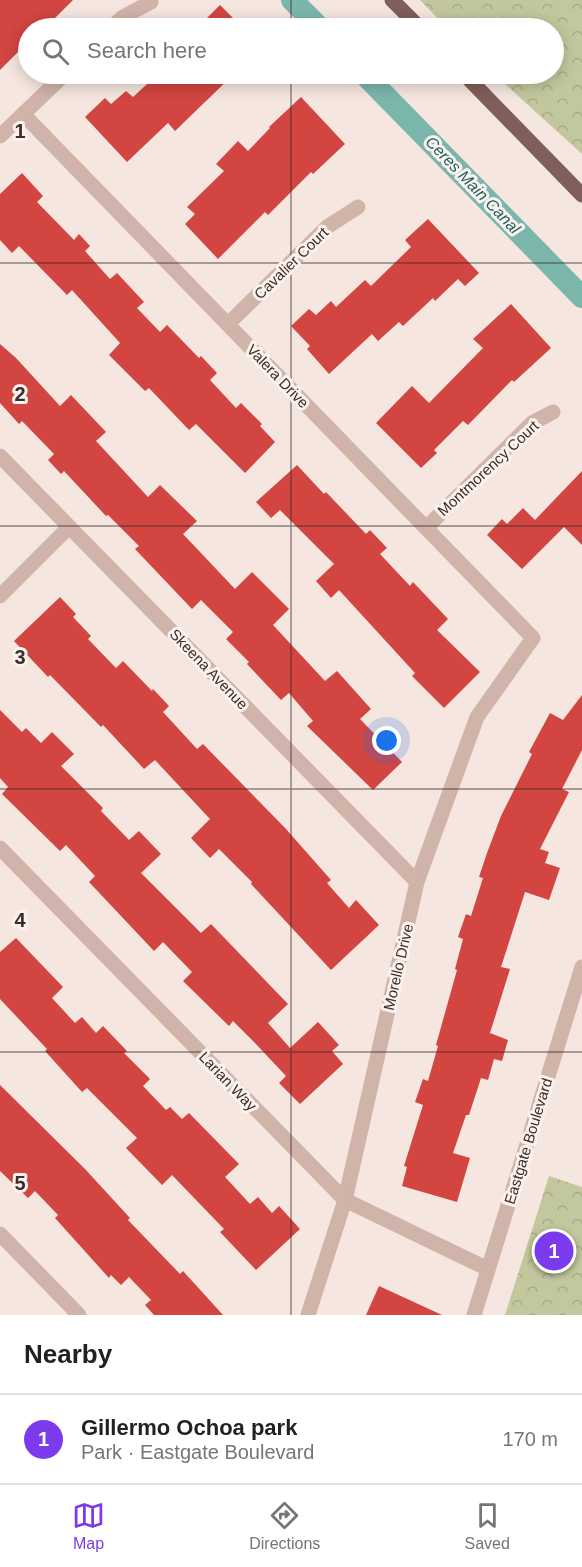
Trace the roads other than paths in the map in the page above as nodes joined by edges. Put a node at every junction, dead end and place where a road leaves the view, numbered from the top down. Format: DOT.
graph roads {
  1 [pos="392,0"];
  2 [pos="151,2"];
  3 [pos="122,18"];
  4 [pos="410,18"];
  5 [pos="54,84"];
  6 [pos="474,84"];
  7 [pos="23,114"];
  8 [pos="0,136"];
  9 [pos="582,195"];
  10 [pos="358,207"];
  11 [pos="228,324"];
  12 [pos="553,412"];
  13 [pos="0,456"];
  14 [pos="69,527"];
  15 [pos="426,528"];
  16 [pos="0,596"];
  17 [pos="533,638"];
  18 [pos="0,848"];
  19 [pos="417,882"];
  20 [pos="582,967"];
  21 [pos="345,1200"];
  22 [pos="0,1234"];
  23 [pos="488,1269"];
  24 [pos="79,1315"];
  25 [pos="308,1315"];
  26 [pos="474,1315"];
  1 -- 4 [label="main road"];
  2 -- 3 [label="street"];
  5 -- 7 [label="street"];
  6 -- 9 [label="main road"];
  7 -- 8 [label="street"];
  7 -- 11 [label="street, Valera Drive"];
  10 -- 11 [label="street, Cavalier Court"];
  11 -- 15 [label="street, Valera Drive"];
  12 -- 15 [label="street, Montmorency Court"];
  13 -- 14 [label="street, Skeena Avenue"];
  14 -- 16 [label="street"];
  14 -- 19 [label="street, Skeena Avenue"];
  15 -- 17 [label="street, Valera Drive"];
  17 -- 19 [label="street, Morello Drive"];
  18 -- 21 [label="street, Larian Way"];
  19 -- 21 [label="street, Morello Drive"];
  20 -- 23 [label="street, Eastgate Boulevard"];
  21 -- 23 [label="street, Larian Way"];
  21 -- 25 [label="street, Morello Drive"];
  22 -- 24 [label="street"];
  23 -- 26 [label="street, Eastgate Boulevard"];
}
